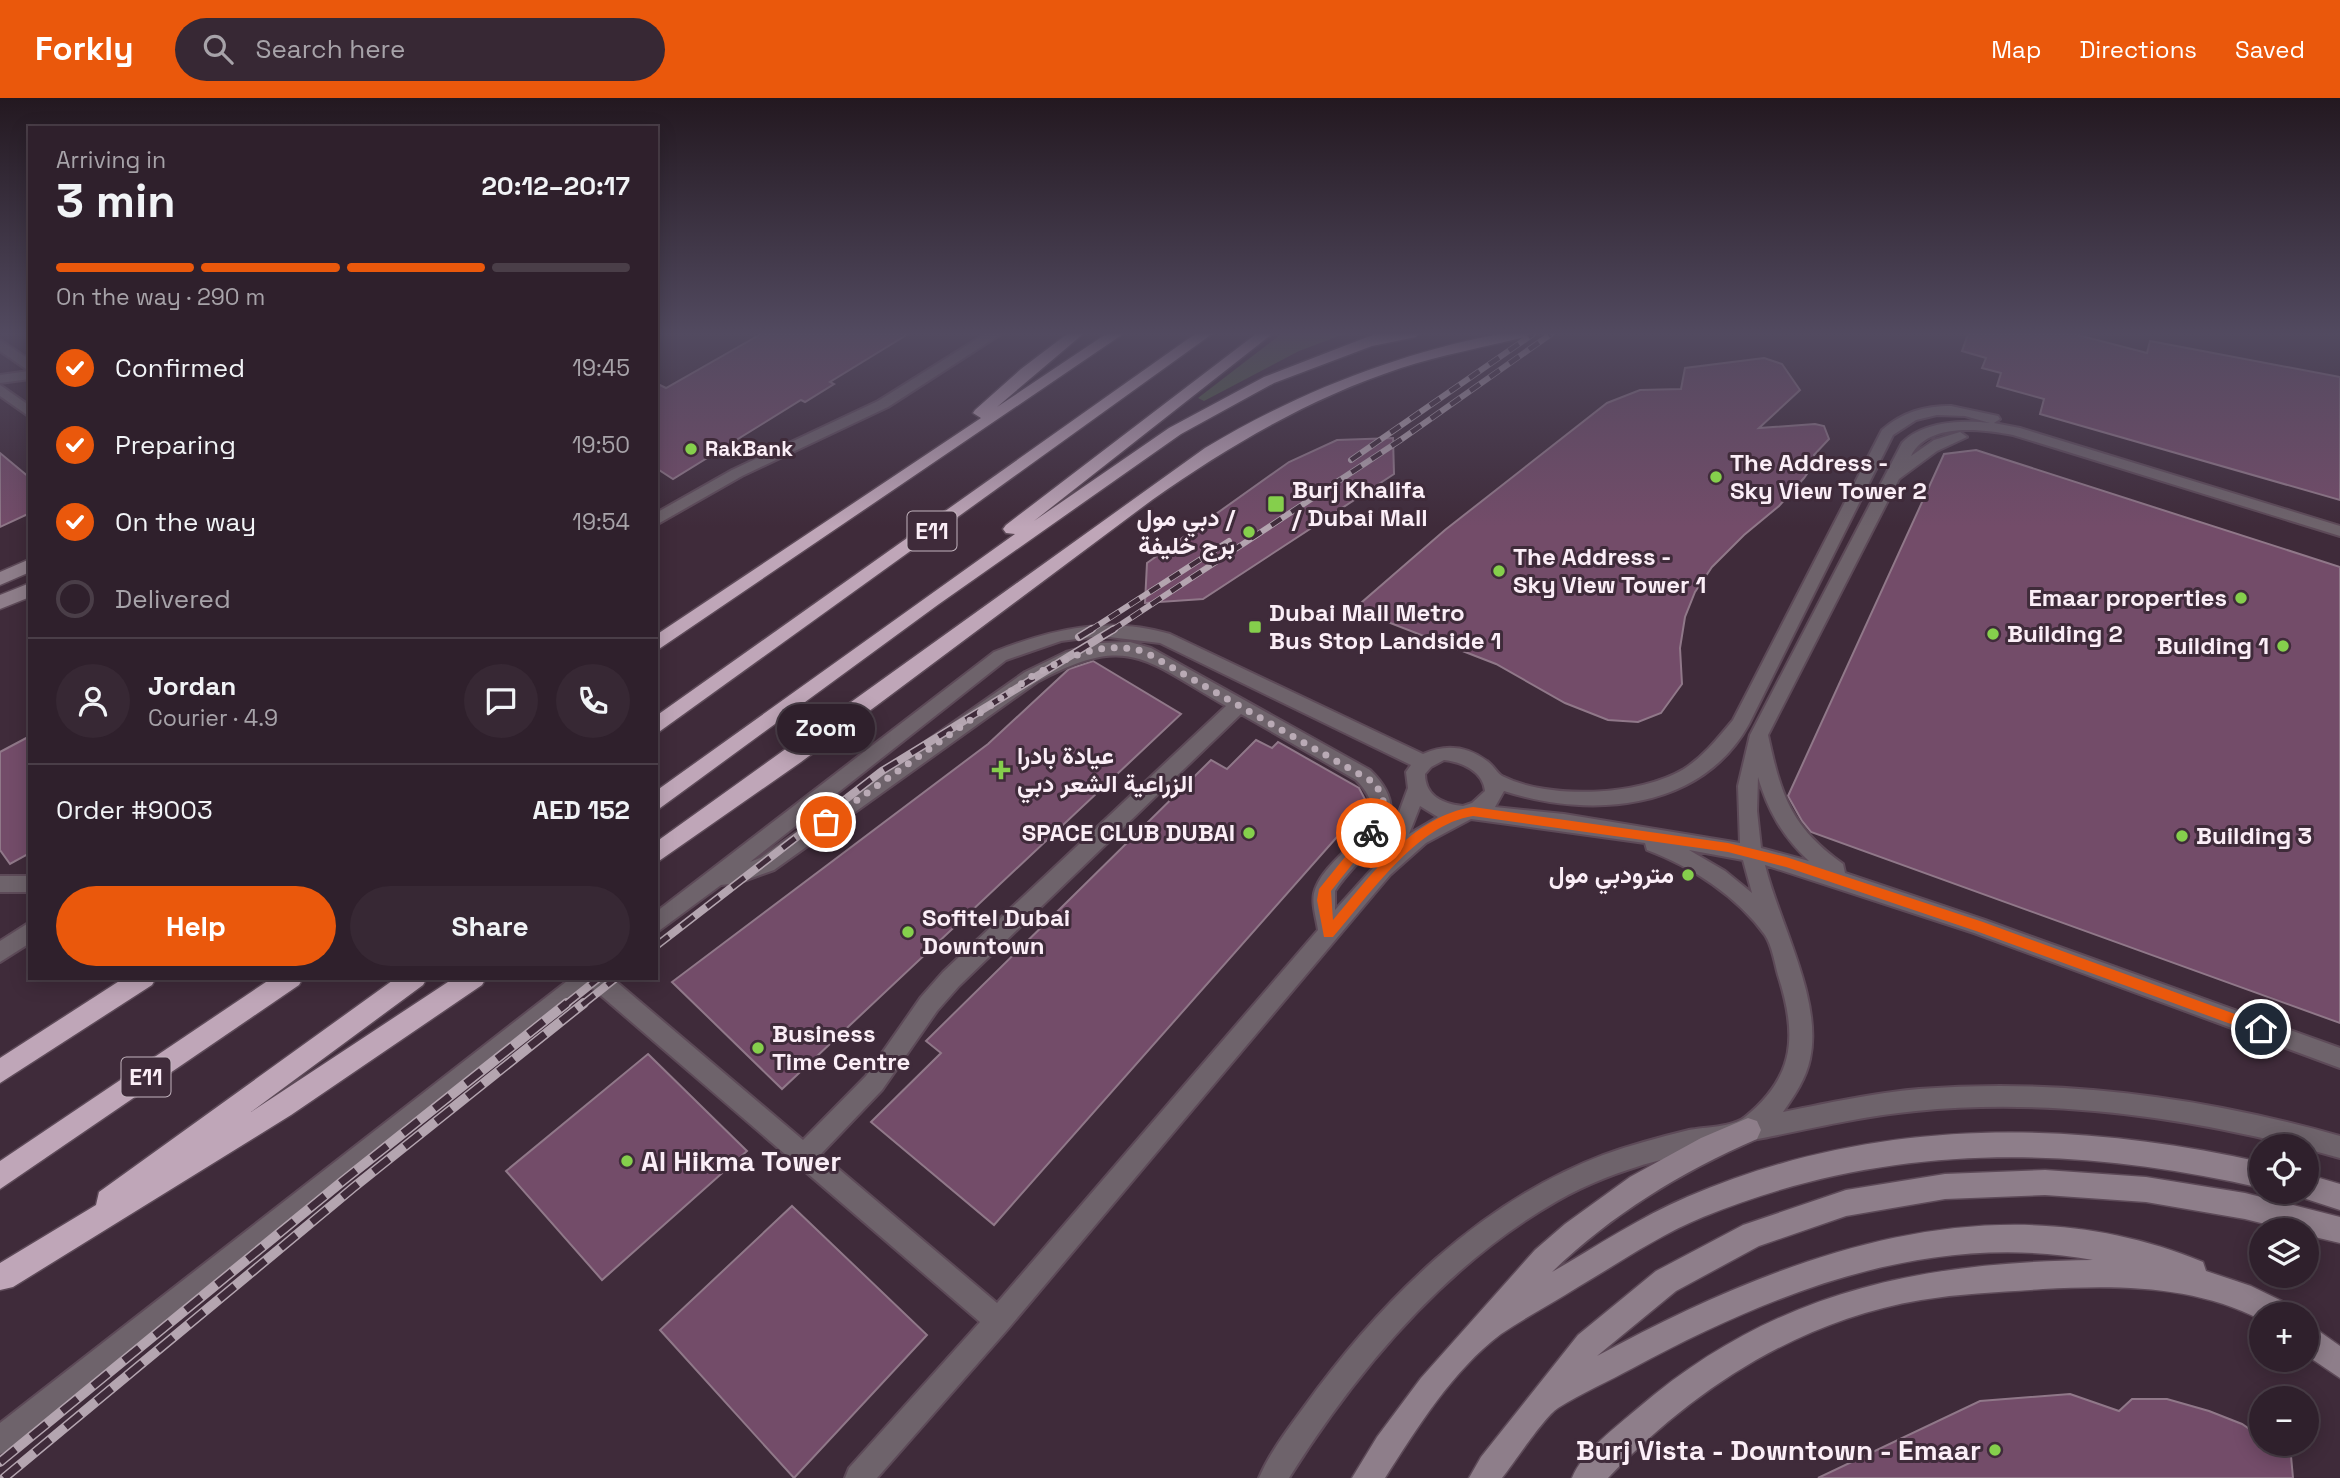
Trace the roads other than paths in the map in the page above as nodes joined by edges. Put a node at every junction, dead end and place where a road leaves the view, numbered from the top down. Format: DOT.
graph roads {
  1 [pos="12,398"];
  2 [pos="892,398"];
  3 [pos="997,398"];
  4 [pos="1020,398"];
  5 [pos="1115,398"];
  6 [pos="1182,398"];
  7 [pos="1232,398"];
  8 [pos="1309,398"];
  9 [pos="0,404"];
  10 [pos="26,410"];
  11 [pos="2045,439"];
  12 [pos="1882,441"];
  13 [pos="1905,450"];
  14 [pos="932,458"];
  15 [pos="1890,478"];
  16 [pos="658,519"];
  17 [pos="1864,530"];
  18 [pos="2340,531"];
  19 [pos="1834,537"];
  20 [pos="2340,545"];
  21 [pos="28,566"];
  22 [pos="0,579"];
  23 [pos="28,590"];
  24 [pos="932,600"];
  25 [pos="0,603"];
  26 [pos="658,643"];
  27 [pos="1239,705"];
  28 [pos="658,726"];
  29 [pos="1759,735"];
  30 [pos="1422,762"];
  31 [pos="1493,780"];
  32 [pos="1417,789"];
  33 [pos="658,802"];
  34 [pos="1467,813"];
  35 [pos="1610,829"];
  36 [pos="658,853"];
  37 [pos="1752,854"];
  38 [pos="1383,869"];
  39 [pos="716,877"];
  40 [pos="1854,883"];
  41 [pos="658,922"];
  42 [pos="28,932"];
  43 [pos="1329,933"];
  44 [pos="1775,935"];
  45 [pos="0,953"];
  46 [pos="141,980"];
  47 [pos="288,980"];
  48 [pos="412,980"];
  49 [pos="471,980"];
  50 [pos="584,980"];
  51 [pos="598,980"];
  52 [pos="2287,1038"];
  53 [pos="2340,1058"];
  54 [pos="2340,1066"];
  55 [pos="0,1072"];
  56 [pos="1748,1130"];
  57 [pos="2340,1147"];
  58 [pos="804,1156"];
  59 [pos="2249,1173"];
  60 [pos="0,1176"];
  61 [pos="2319,1191"];
  62 [pos="2340,1197"];
  63 [pos="2340,1230"];
  64 [pos="1,1278"];
  65 [pos="2224,1287"];
  66 [pos="2254,1302"];
  67 [pos="998,1321"];
  68 [pos="1479,1332"];
  69 [pos="2319,1346"];
  70 [pos="2340,1363"];
  71 [pos="1546,1399"];
  72 [pos="0,1440"];
  73 [pos="859,1478"];
  74 [pos="1273,1478"];
  75 [pos="1367,1478"];
  76 [pos="1484,1478"];
  77 [pos="1587,1478"];
  1 -- 10 [label="street"];
  2 -- 16 [label="street"];
  3 -- 14 [label="highway"];
  4 -- 14 [label="highway, E11"];
  5 -- 28 [label="highway, E11"];
  6 -- 24 [label="highway"];
  7 -- 24 [label="highway"];
  8 -- 36 [label="highway"];
  9 -- 10 [label="street"];
  11 -- 12 [label="street"];
  11 -- 13 [label="street"];
  11 -- 18 [label="street"];
  12 -- 13 [label="street"];
  12 -- 19 [label="street"];
  13 -- 15 [label="street"];
  14 -- 26 [label="highway, E11"];
  15 -- 17 [label="street"];
  15 -- 20 [label="street"];
  17 -- 19 [label="street"];
  17 -- 29 [label="street"];
  19 -- 31 [label="street"];
  21 -- 22 [label="main road"];
  23 -- 25 [label="main road"];
  24 -- 33 [label="highway"];
  27 -- 39 [label="street"];
  27 -- 43 [label="street"];
  27 -- 58 [label="street"];
  29 -- 37 [label="street"];
  29 -- 40 [label="street"];
  30 -- 31 [label="street"];
  30 -- 32 [label="street"];
  30 -- 39 [label="street"];
  31 -- 34 [label="street"];
  32 -- 34 [label="street"];
  32 -- 38 [label="street"];
  34 -- 35 [label="street"];
  34 -- 38 [label="street"];
  35 -- 37 [label="street"];
  35 -- 44 [label="street"];
  37 -- 40 [label="street"];
  37 -- 44 [label="street"];
  38 -- 43 [label="street"];
  39 -- 41 [label="street"];
  40 -- 52 [label="street"];
  42 -- 45 [label="street"];
  43 -- 67 [label="street"];
  44 -- 56 [label="street"];
  46 -- 55 [label="highway"];
  47 -- 60 [label="highway, E11"];
  48 -- 64 [label="highway"];
  49 -- 64 [label="highway"];
  50 -- 72 [label="street"];
  51 -- 58 [label="street"];
  52 -- 53 [label="street"];
  52 -- 54 [label="street"];
  56 -- 57 [label="street"];
  56 -- 68 [label="main road"];
  56 -- 74 [label="street"];
  58 -- 67 [label="street"];
  59 -- 68 [label="main road"];
  61 -- 62 [label="main road"];
  63 -- 71 [label="main road"];
  65 -- 66 [label="main road"];
  65 -- 71 [label="main road"];
  65 -- 77 [label="main road"];
  67 -- 73 [label="street"];
  68 -- 75 [label="main road"];
  69 -- 70 [label="main road"];
  71 -- 76 [label="main road"];
}
